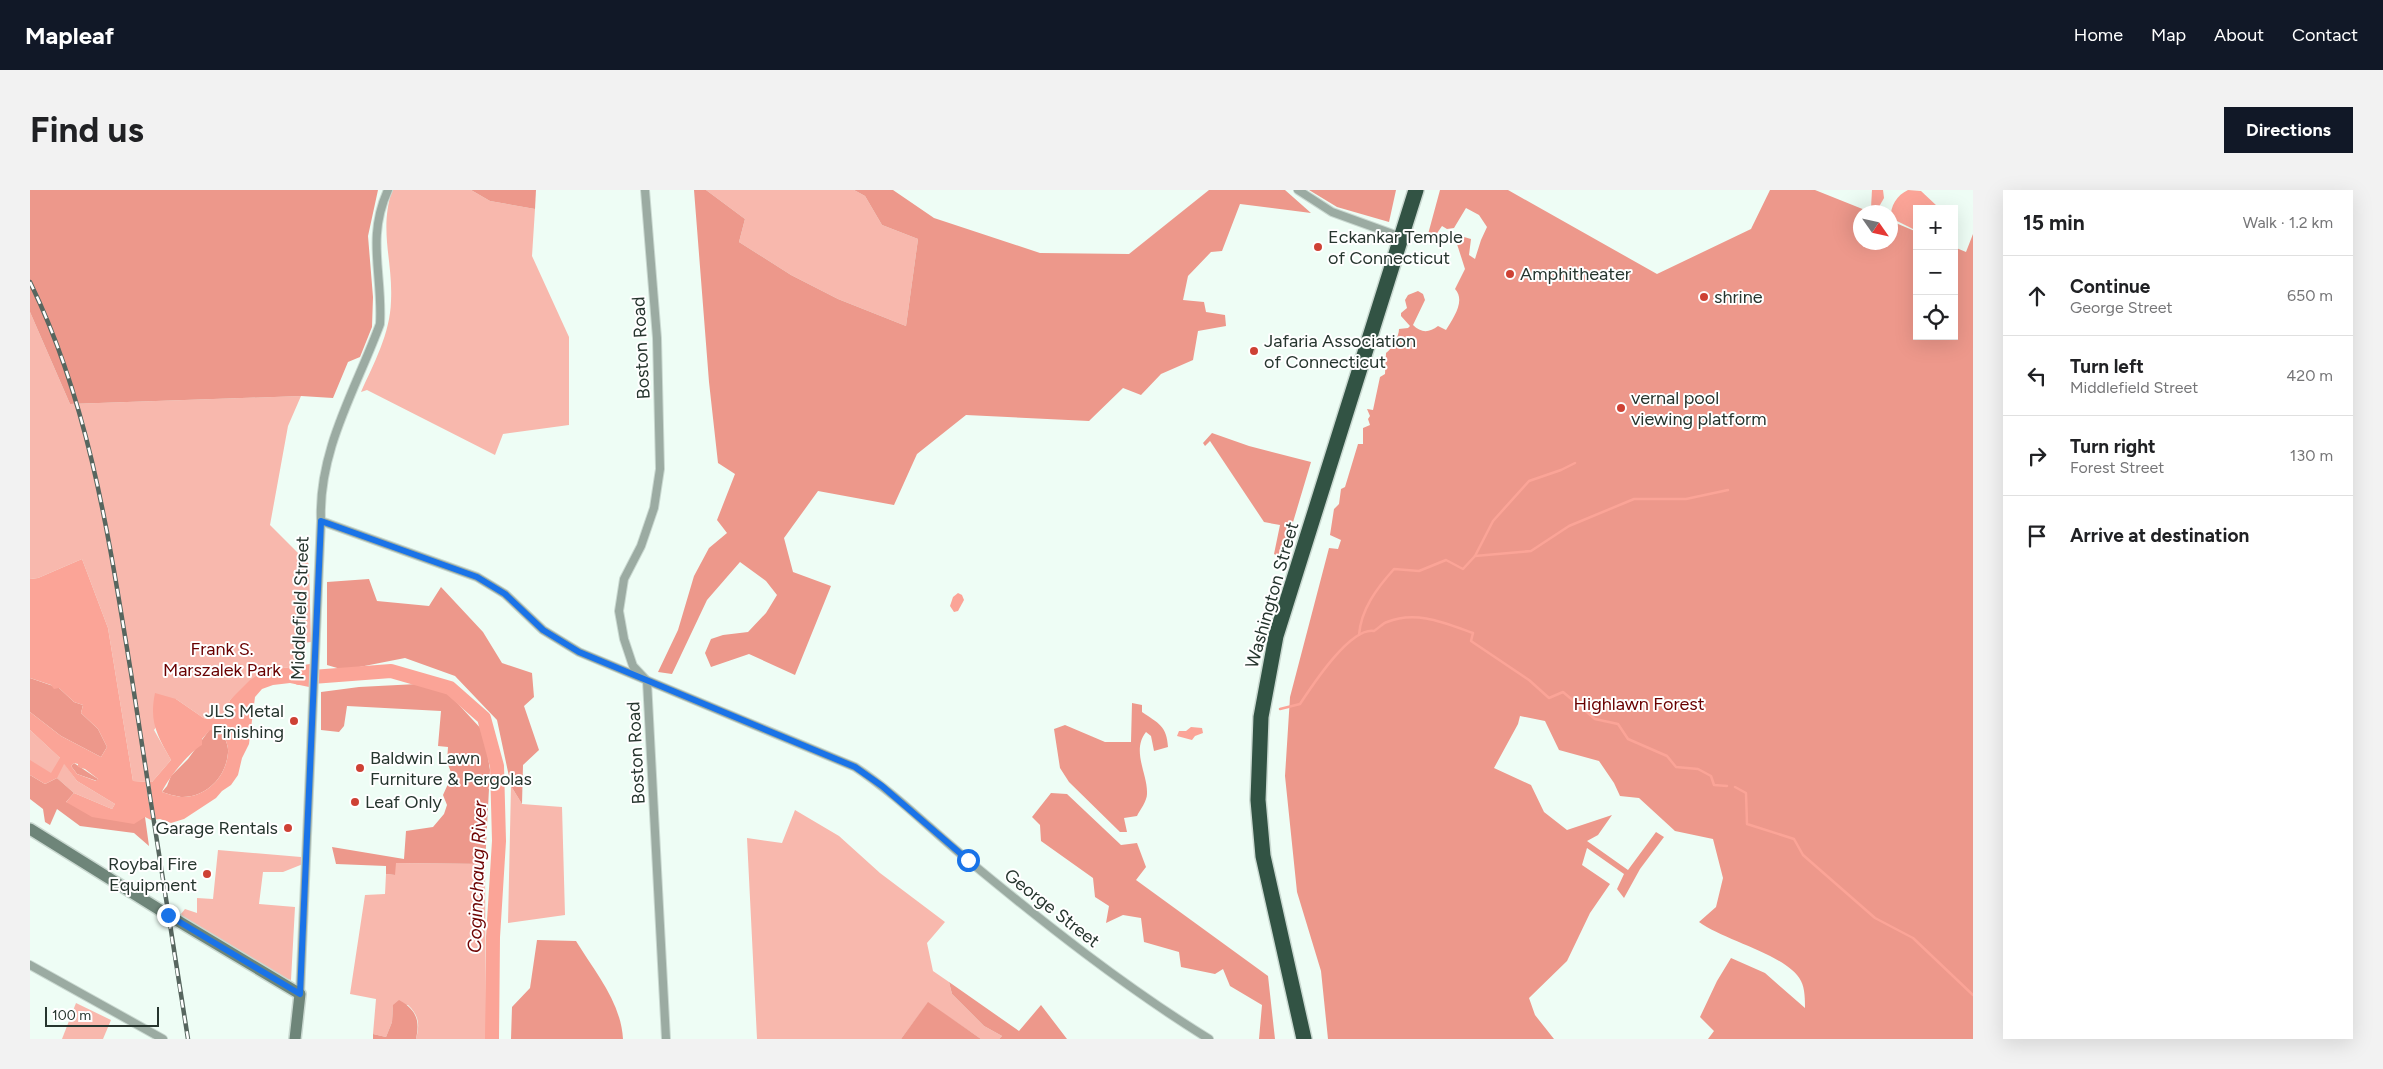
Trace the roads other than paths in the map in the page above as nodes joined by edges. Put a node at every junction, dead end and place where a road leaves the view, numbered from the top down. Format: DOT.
graph roads {
  1 [pos="388,190"];
  2 [pos="645,190"];
  3 [pos="1298,190"];
  4 [pos="1416,190"];
  5 [pos="1401,237"];
  6 [pos="321,521"];
  7 [pos="647,681"];
  8 [pos="30,828"];
  9 [pos="30,965"];
  10 [pos="300,994"];
  11 [pos="163,1039"];
  12 [pos="295,1039"];
  13 [pos="666,1039"];
  14 [pos="1209,1039"];
  15 [pos="1304,1039"];
  1 -- 6 [label="street, Middlefield Street"];
  2 -- 7 [label="street, Boston Road"];
  3 -- 5 [label="street"];
  4 -- 5 [label="highway, Washington Street"];
  5 -- 15 [label="highway, Washington Street"];
  6 -- 7 [label="street, George Street"];
  6 -- 10 [label="street, Middlefield Street"];
  7 -- 13 [label="street, Boston Road"];
  7 -- 14 [label="street, George Street"];
  8 -- 10 [label="main road"];
  9 -- 11 [label="street"];
  10 -- 12 [label="main road, Middlefield Street"];
}
